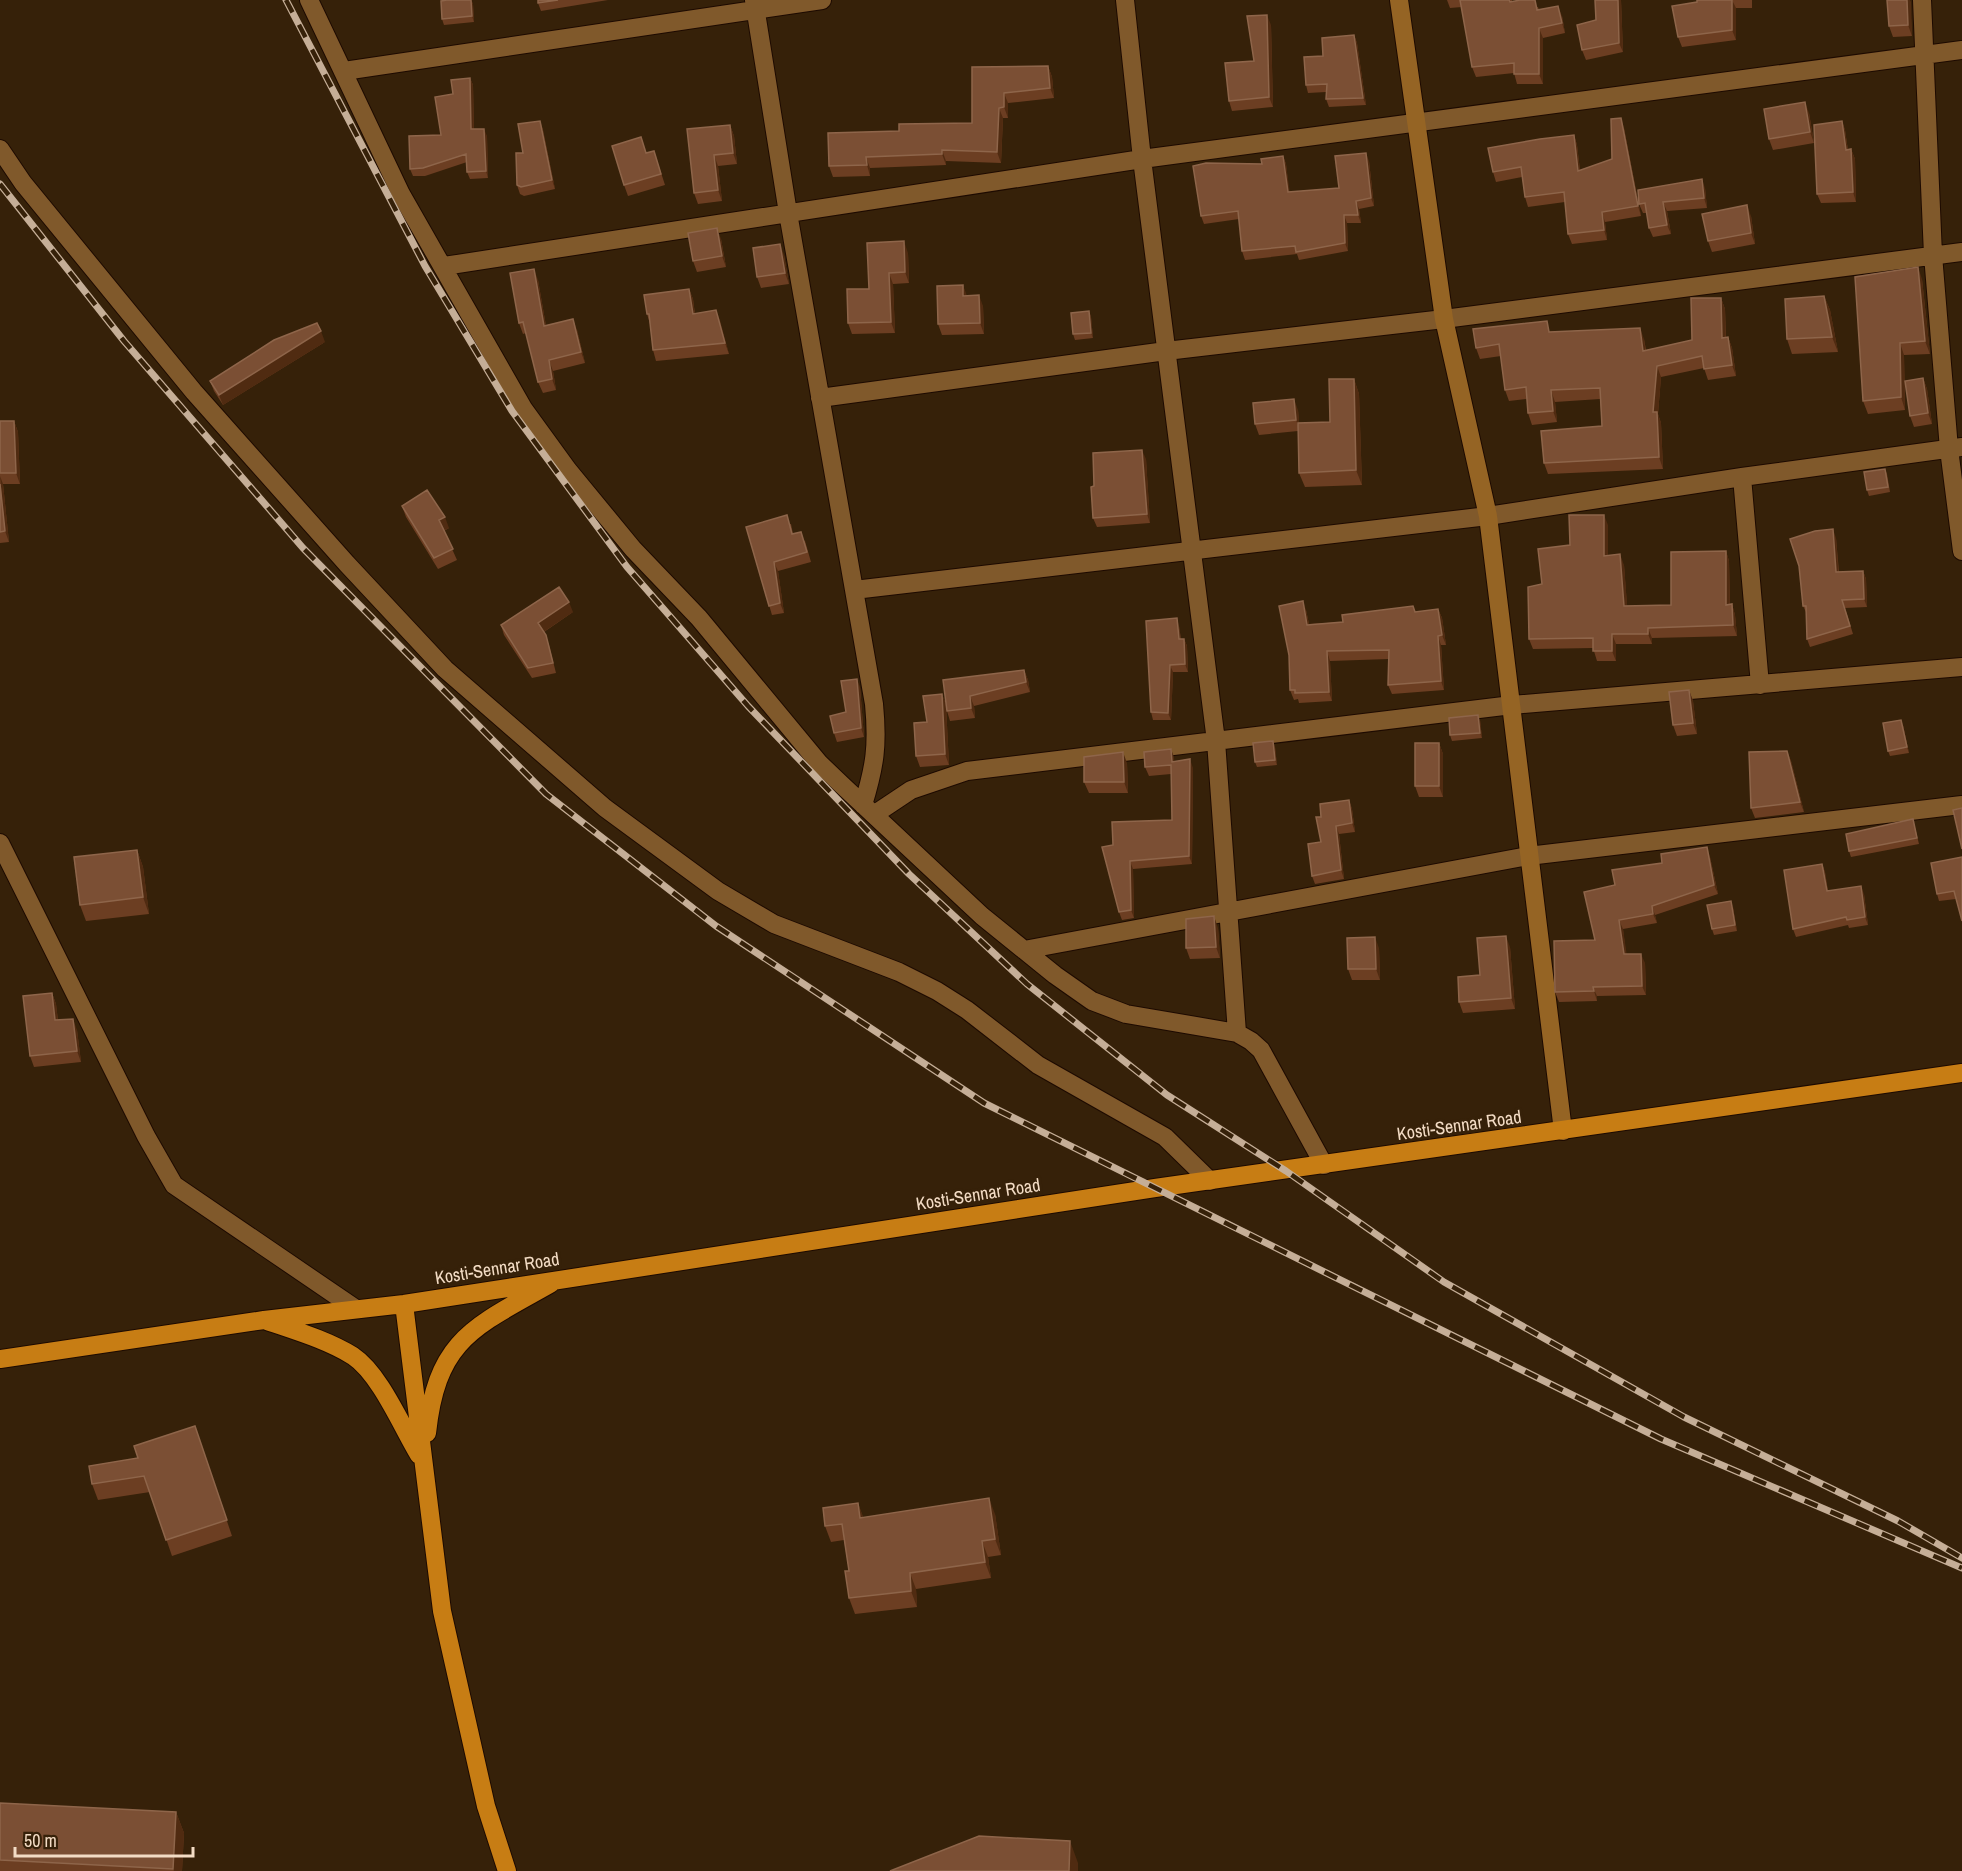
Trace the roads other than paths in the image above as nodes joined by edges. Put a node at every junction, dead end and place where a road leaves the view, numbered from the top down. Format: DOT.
graph roads {
  1 [pos="309,0"];
  2 [pos="822,0"];
  3 [pos="1125,0"];
  4 [pos="1399,0"];
  5 [pos="1922,0"];
  6 [pos="755,5"];
  7 [pos="1962,50"];
  8 [pos="1925,54"];
  9 [pos="344,71"];
  10 [pos="1415,123"];
  11 [pos="0,149"];
  12 [pos="1142,159"];
  13 [pos="788,213"];
  14 [pos="1962,252"];
  15 [pos="1933,255"];
  16 [pos="444,266"];
  17 [pos="1444,319"];
  18 [pos="1166,351"];
  19 [pos="820,398"];
  20 [pos="1956,448"];
  21 [pos="1742,477"];
  22 [pos="1488,516"];
  23 [pos="1191,549"];
  24 [pos="1962,551"];
  25 [pos="854,590"];
  26 [pos="1962,668"];
  27 [pos="1760,684"];
  28 [pos="1512,705"];
  29 [pos="1216,741"];
  30 [pos="1962,806"];
  31 [pos="869,810"];
  32 [pos="0,843"];
  33 [pos="1528,856"];
  34 [pos="1226,911"];
  35 [pos="1024,950"];
  36 [pos="1237,1033"];
  37 [pos="1962,1073"];
  38 [pos="1563,1131"];
  39 [pos="1324,1165"];
  40 [pos="1210,1181"];
  41 [pos="560,1279"];
  42 [pos="404,1304"];
  43 [pos="356,1309"];
  44 [pos="264,1320"];
  45 [pos="0,1359"];
  46 [pos="423,1462"];
  47 [pos="507,1871"];
  1 -- 9 [label="street"];
  2 -- 6 [label="street"];
  3 -- 12 [label="street"];
  4 -- 10 [label="street"];
  5 -- 8 [label="street"];
  6 -- 9 [label="street"];
  6 -- 13 [label="street"];
  7 -- 8 [label="street"];
  8 -- 10 [label="street"];
  8 -- 15 [label="street"];
  9 -- 16 [label="street"];
  10 -- 12 [label="street"];
  10 -- 17 [label="street"];
  11 -- 40 [label="street"];
  12 -- 13 [label="street"];
  12 -- 18 [label="street"];
  13 -- 16 [label="street"];
  13 -- 19 [label="street"];
  14 -- 15 [label="street"];
  15 -- 17 [label="street"];
  15 -- 20 [label="street"];
  16 -- 31 [label="street"];
  17 -- 18 [label="street"];
  17 -- 22 [label="street"];
  18 -- 19 [label="street"];
  18 -- 23 [label="street"];
  19 -- 25 [label="street"];
  20 -- 21 [label="street"];
  20 -- 24 [label="street"];
  21 -- 22 [label="street"];
  21 -- 27 [label="street"];
  22 -- 23 [label="street"];
  22 -- 28 [label="street"];
  23 -- 25 [label="street"];
  23 -- 29 [label="street"];
  25 -- 31 [label="street"];
  26 -- 27 [label="street"];
  27 -- 28 [label="street"];
  28 -- 29 [label="street"];
  28 -- 33 [label="street"];
  29 -- 31 [label="street"];
  29 -- 34 [label="street"];
  30 -- 33 [label="street"];
  31 -- 35 [label="street"];
  32 -- 43 [label="street"];
  33 -- 34 [label="street"];
  33 -- 38 [label="street"];
  34 -- 35 [label="street"];
  34 -- 36 [label="street"];
  35 -- 36 [label="street"];
  36 -- 39 [label="street"];
  37 -- 38 [label="highway, Kosti-Sennar Road"];
  38 -- 39 [label="highway, Kosti-Sennar Road"];
  39 -- 40 [label="highway, Kosti-Sennar Road"];
  40 -- 41 [label="highway, Kosti-Sennar Road"];
  41 -- 42 [label="highway, Kosti-Sennar Road"];
  41 -- 46 [label="highway"];
  42 -- 43 [label="highway, Kosti-Sennar Road"];
  42 -- 46 [label="highway"];
  43 -- 44 [label="highway, Kosti-Sennar Road"];
  44 -- 45 [label="highway, Kosti-Sennar Road"];
  44 -- 46 [label="highway"];
  46 -- 47 [label="highway"];
}
